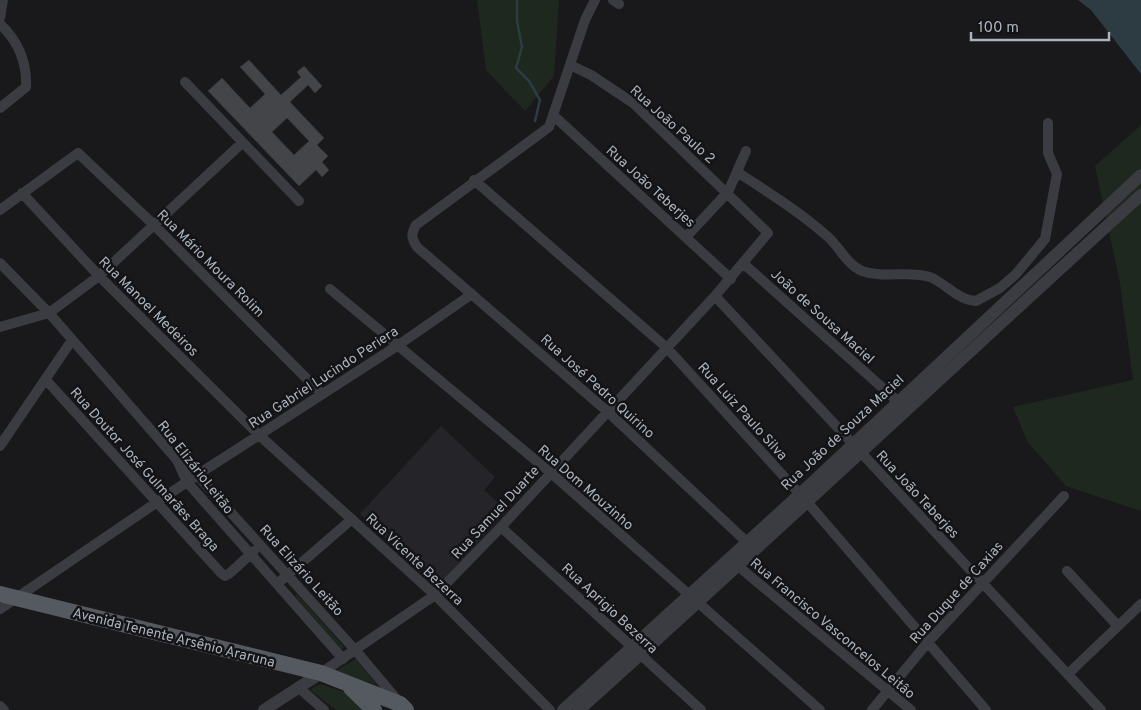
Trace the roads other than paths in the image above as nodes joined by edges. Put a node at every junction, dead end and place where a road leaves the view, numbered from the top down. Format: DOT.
graph roads {
  1 [pos="3,0"];
  2 [pos="595,0"];
  3 [pos="0,18"];
  4 [pos="0,24"];
  5 [pos="570,65"];
  6 [pos="185,82"];
  7 [pos="0,108"];
  8 [pos="553,115"];
  9 [pos="1048,123"];
  10 [pos="242,143"];
  11 [pos="746,150"];
  12 [pos="737,172"];
  13 [pos="1141,175"];
  14 [pos="474,180"];
  15 [pos="22,192"];
  16 [pos="728,192"];
  17 [pos="1141,195"];
  18 [pos="299,201"];
  19 [pos="0,210"];
  20 [pos="154,225"];
  21 [pos="768,233"];
  22 [pos="686,237"];
  23 [pos="0,263"];
  24 [pos="744,264"];
  25 [pos="99,276"];
  26 [pos="731,279"];
  27 [pos="330,289"];
  28 [pos="472,294"];
  29 [pos="715,296"];
  30 [pos="50,313"];
  31 [pos="0,327"];
  32 [pos="72,340"];
  33 [pos="397,346"];
  34 [pos="667,348"];
  35 [pos="46,380"];
  36 [pos="322,394"];
  37 [pos="902,405"];
  38 [pos="608,412"];
  39 [pos="259,435"];
  40 [pos="0,446"];
  41 [pos="857,448"];
  42 [pos="176,460"];
  43 [pos="551,473"];
  44 [pos="197,475"];
  45 [pos="187,482"];
  46 [pos="1064,496"];
  47 [pos="804,499"];
  48 [pos="157,502"];
  49 [pos="352,519"];
  50 [pos="501,527"];
  51 [pos="261,546"];
  52 [pos="751,546"];
  53 [pos="250,555"];
  54 [pos="738,566"];
  55 [pos="1067,571"];
  56 [pos="288,574"];
  57 [pos="981,583"];
  58 [pos="276,584"];
  59 [pos="0,594"];
  60 [pos="435,594"];
  61 [pos="16,598"];
  62 [pos="692,599"];
  63 [pos="1141,604"];
  64 [pos="0,610"];
  65 [pos="1117,625"];
  66 [pos="928,642"];
  67 [pos="356,651"];
  68 [pos="636,651"];
  69 [pos="343,659"];
  70 [pos="321,673"];
  71 [pos="1068,674"];
  72 [pos="346,683"];
  73 [pos="298,687"];
  74 [pos="887,691"];
  75 [pos="0,706"];
  76 [pos="403,707"];
  77 [pos="549,708"];
  78 [pos="321,709"];
  79 [pos="4,710"];
  80 [pos="264,710"];
  81 [pos="374,710"];
  82 [pos="561,710"];
  83 [pos="578,710"];
  84 [pos="701,710"];
  85 [pos="820,710"];
  86 [pos="872,710"];
  87 [pos="911,710"];
  88 [pos="986,710"];
  89 [pos="1101,710"];
  1 -- 3 [label="street"];
  2 -- 5 [label="street"];
  4 -- 7 [label="street"];
  5 -- 8 [label="street"];
  5 -- 16 [label="street, Rua João Paulo 2"];
  6 -- 10 [label="street"];
  8 -- 14 [label="street"];
  8 -- 22 [label="street, Rua João Teberjes"];
  9 -- 12 [label="street"];
  10 -- 18 [label="street"];
  10 -- 20 [label="street"];
  11 -- 12 [label="street"];
  12 -- 16 [label="street"];
  13 -- 37 [label="street, Rua João de Souza Maciel"];
  14 -- 28 [label="street, Rua José Pedro Quirino"];
  14 -- 34 [label="street, Rua Luiz Paulo Silva"];
  15 -- 19 [label="street"];
  15 -- 20 [label="street, Rua Mário Moura Rolim"];
  15 -- 25 [label="street, Rua Manoel Medeiros"];
  16 -- 21 [label="street, Rua João Paulo 2"];
  16 -- 22 [label="street"];
  17 -- 37 [label="street, Rua João de Souza Maciel"];
  20 -- 25 [label="street"];
  20 -- 36 [label="street, Rua Mário Moura Rolim"];
  21 -- 24 [label="street, Rua Samuel Duarte"];
  22 -- 26 [label="street, Rua João Teberjes"];
  23 -- 30 [label="street, Rua ElizárioLeitão"];
  24 -- 26 [label="street, Rua Samuel Duarte"];
  24 -- 37 [label="street, João de Sousa Maciel"];
  25 -- 30 [label="street"];
  25 -- 39 [label="street, Rua Manoel Medeiros"];
  26 -- 29 [label="street, Rua Samuel Duarte"];
  27 -- 33 [label="street, Rua Dom Mouzinho"];
  28 -- 33 [label="street, Rua Gabriel Lucindo Periera"];
  28 -- 38 [label="street, Rua José Pedro Quirino"];
  29 -- 34 [label="street, Rua Samuel Duarte"];
  29 -- 41 [label="street, Rua João Teberjes"];
  30 -- 31 [label="street"];
  30 -- 32 [label="street, Rua ElizárioLeitão"];
  32 -- 35 [label="street"];
  32 -- 42 [label="street, Rua ElizárioLeitão"];
  33 -- 36 [label="street, Rua Gabriel Lucindo Periera"];
  33 -- 43 [label="street, Rua Dom Mouzinho"];
  34 -- 38 [label="street, Rua Samuel Duarte"];
  34 -- 47 [label="street, Rua Luiz Paulo Silva"];
  35 -- 40 [label="street"];
  35 -- 48 [label="street, Rua Doutor José Gulmarães Braga"];
  36 -- 39 [label="street, Rua Gabriel Lucindo Periera"];
  37 -- 41 [label="street, Rua João de Souza Maciel"];
  38 -- 43 [label="street, Rua Samuel Duarte"];
  38 -- 52 [label="street, Rua José Pedro Quirino"];
  39 -- 44 [label="street, Rua Gabriel Lucindo Periera"];
  39 -- 49 [label="street, Rua Vicente Bezerra"];
  41 -- 47 [label="street, Rua João de Souza Maciel"];
  41 -- 57 [label="street, Rua João Teberjes"];
  42 -- 44 [label="street, Rua Elizário Leitão"];
  42 -- 45 [label="street, Rua ElizárioLeitão"];
  43 -- 50 [label="street, Rua Samuel Duarte"];
  43 -- 62 [label="street, Rua Dom Mouzinho"];
  44 -- 45 [label="street, Rua Gabriel Lucindo Periera"];
  44 -- 51 [label="street, Rua Elizário Leitão"];
  45 -- 48 [label="street, Rua Gabriel Lucindo Periera"];
  45 -- 53 [label="street, Rua ElizárioLeitão"];
  46 -- 57 [label="street, Rua Duque de Caxias"];
  47 -- 52 [label="street, Rua João de Souza Maciel"];
  47 -- 66 [label="street, Rua Luiz Paulo Silva"];
  48 -- 53 [label="street, Rua Doutor José Gulmarães Braga"];
  48 -- 61 [label="street, Rua Gabriel Lucindo Periera"];
  49 -- 56 [label="street"];
  49 -- 60 [label="street, Rua Vicente Bezerra"];
  50 -- 60 [label="street, Rua Samuel Duarte"];
  50 -- 68 [label="street, Rua Aprigio Bezerra"];
  51 -- 53 [label="street"];
  51 -- 56 [label="street, Rua Elizário Leitão"];
  52 -- 54 [label="street, Rua João de Souza Maciel"];
  52 -- 62 [label="street, Rua João de Souza Maciel"];
  53 -- 58 [label="street, Rua ElizárioLeitão"];
  54 -- 62 [label="street, Rua João de Souza Maciel"];
  54 -- 74 [label="street, Rua Francisco Vasconcelos Leitâo"];
  55 -- 65 [label="street"];
  56 -- 58 [label="street"];
  56 -- 67 [label="street, Rua Elizário Leitão"];
  57 -- 66 [label="street, Rua Duque de Caxias"];
  57 -- 71 [label="street, Rua João Teberjes"];
  58 -- 69 [label="street, Rua ElizárioLeitão"];
  59 -- 61 [label="main road, Avenida Tenente Arsênio Araruna"];
  60 -- 67 [label="street, Rua Samuel Duarte"];
  60 -- 77 [label="street, Rua Vicente Bezerra"];
  61 -- 64 [label="street, Rua Gabriel Lucindo Periera"];
  61 -- 70 [label="main road, Avenida Tenente Arsênio Araruna"];
  62 -- 68 [label="street, Rua João de Souza Maciel"];
  62 -- 85 [label="street, Rua Dom Mouzinho"];
  63 -- 65 [label="street"];
  65 -- 71 [label="street"];
  66 -- 74 [label="street, Rua Duque de Caxias"];
  66 -- 88 [label="street, Rua Luiz Paulo Silva"];
  67 -- 69 [label="street, Rua Samuel Duarte"];
  67 -- 76 [label="street, Rua Elizário Leitão"];
  68 -- 82 [label="street, Rua João de Souza Maciel"];
  68 -- 83 [label="street, Rua João de Souza Maciel"];
  68 -- 84 [label="street, Rua Aprigio Bezerra"];
  69 -- 70 [label="street, Rua Samuel Duarte"];
  70 -- 72 [label="main road, Avenida Tenente Arsênio Araruna"];
  70 -- 73 [label="street"];
  71 -- 89 [label="street, Rua João Teberjes"];
  72 -- 76 [label="main road, Avenida Tenente Arsênio Araruna"];
  72 -- 81 [label="main road"];
  73 -- 78 [label="street"];
  73 -- 80 [label="street"];
  74 -- 86 [label="street, Rua Duque de Caxias"];
  74 -- 87 [label="street, Rua Francisco Vasconcelos Leitâo"];
  75 -- 79 [label="street"];
  77 -- 82 [label="street, Rua Vicente Bezerra"];
}
